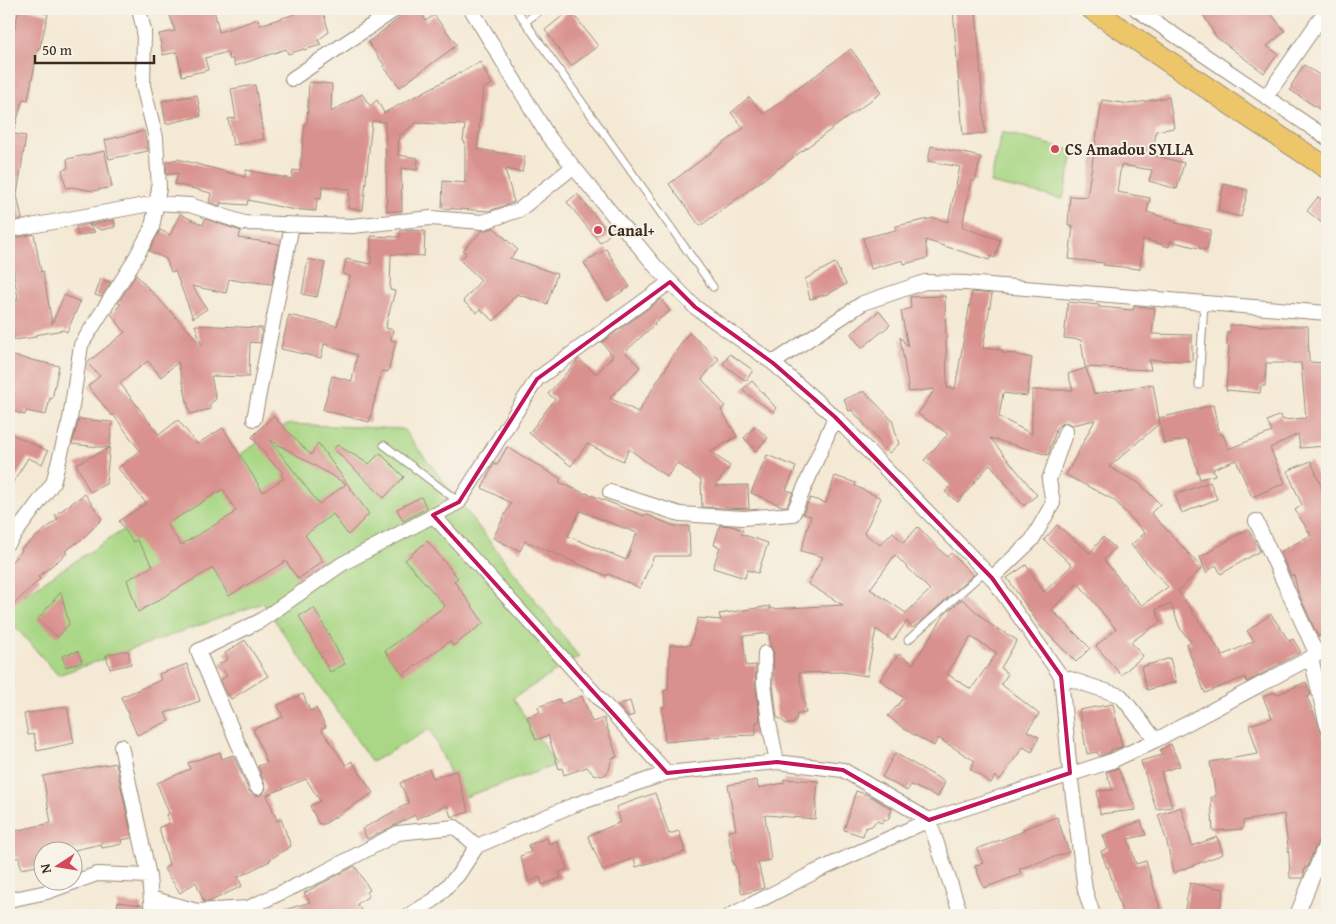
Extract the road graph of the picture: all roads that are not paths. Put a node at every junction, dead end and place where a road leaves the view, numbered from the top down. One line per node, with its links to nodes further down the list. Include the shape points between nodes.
1 (138, 9): 15 (street, via 144,31 143,86 156,138 159,188)
2 (396, 9): 10 (street)
3 (471, 9): 13 (street, via 548,136)
4 (516, 9): 9 (lane)
5 (542, 9): 9 (lane)
6 (1136, 9): 11 (street)
7 (1327, 9): 11 (street)
8 (1097, 10): 14 (main road)
9 (525, 22): 19 (lane)
10 (292, 79)
11 (1266, 96): 12 (street)
12 (1327, 138)
13 (573, 167): 16 (street, via 519,210 483,222 431,218 352,226); 18 (street)
14 (1327, 168)
15 (156, 203): 16 (street, via 190,205 244,223); 17 (street); 32 (street, via 152,228 132,266 81,345 70,419 53,483)
16 (292, 225): 25 (street)
17 (9, 230)
18 (670, 282): 22 (street, via 695,306); 29 (street, via 537,379)
19 (713, 287)
20 (1204, 303): 21 (street); 22 (street, via 925,282 863,303); 23 (lane)
21 (1327, 313)
22 (773, 363): 24 (street)
23 (1198, 385)
24 (835, 416): 28 (street, via 793,514 743,518 680,514); 33 (street)
25 (254, 419)
26 (1066, 431): 33 (street, via 1049,480 1053,503 1032,540)
27 (384, 445): 29 (lane)
28 (610, 492)
29 (459, 502): 30 (street)
30 (433, 515): 42 (street); 44 (street, via 342,564 260,621 198,651)
31 (1256, 521): 36 (street)
32 (9, 542)
33 (989, 574): 34 (lane); 37 (street)
34 (908, 640)
35 (765, 653): 41 (street, via 764,683)
36 (1318, 654): 38 (street); 39 (street)
37 (1061, 676): 39 (street, via 1121,696); 43 (street)
38 (1327, 725)
39 (1156, 740): 43 (street, via 1112,761)
40 (121, 746): 48 (street)
41 (777, 762): 42 (street); 45 (street, via 843,770)
42 (667, 773): 47 (street, via 570,806)
43 (1070, 773): 45 (street); 55 (street, via 1085,890)
44 (257, 787)
45 (929, 820): 53 (street); 54 (street)
46 (1327, 841): 56 (street)
47 (476, 846): 49 (street, via 455,827 398,833 248,908 197,911); 52 (street, via 458,875 434,900)
48 (149, 876): 49 (street); 50 (street, via 97,874 47,892)
49 (151, 898): 51 (street)
50 (9, 900)
51 (152, 915)
52 (409, 915)
53 (731, 915)
54 (960, 915)
55 (1093, 915)
56 (1297, 915)

